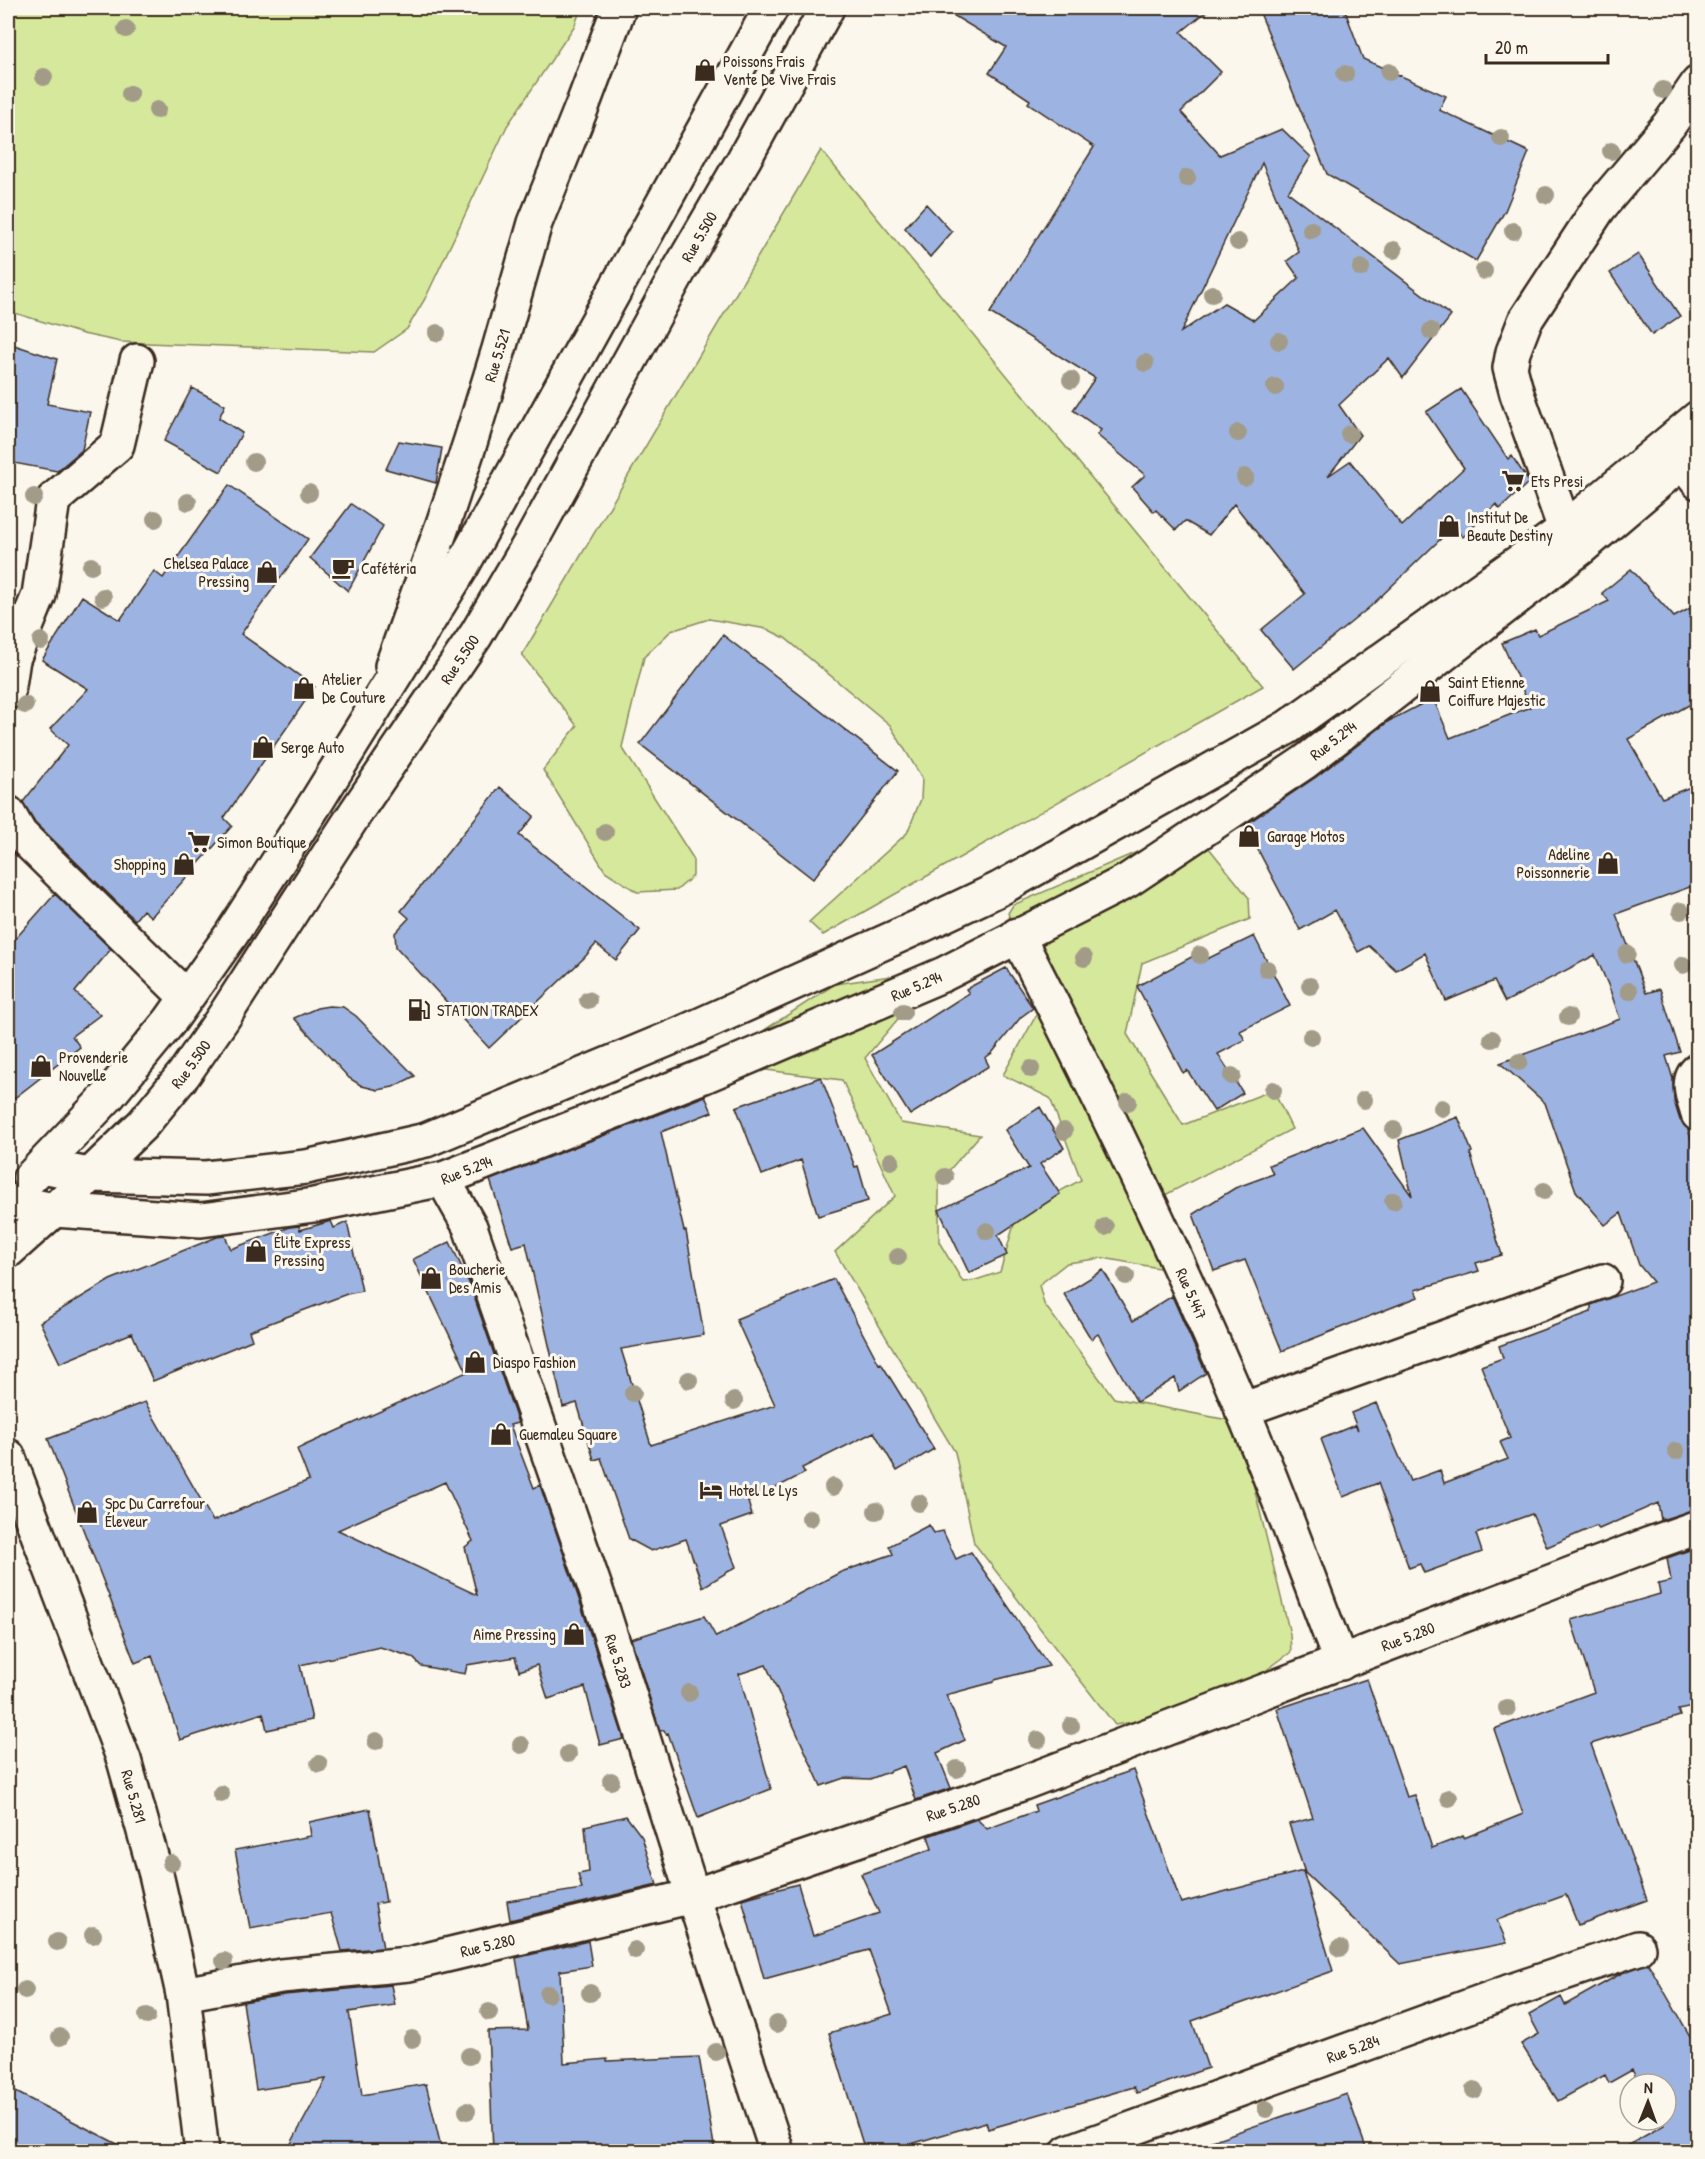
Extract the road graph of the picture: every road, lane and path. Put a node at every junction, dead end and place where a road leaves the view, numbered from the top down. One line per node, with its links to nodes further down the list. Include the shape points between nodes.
1 (619, 8): 10 (street, Rue 5.521, via 535,223 460,473)
2 (771, 8): 10 (street, via 461,568)
3 (826, 8): 17 (street, Rue 5.500, via 476,635 184,1074 143,1124)
4 (1698, 83): 8 (street, via 1669,125 1599,208 1526,321 1513,352 1510,368 1517,394)
5 (136, 361): 9 (street, via 117,445 53,500 39,595 13,659)
6 (1698, 418): 8 (street)
7 (1692, 465): 12 (street, Rue 5.294, via 1305,762 1127,881)
8 (1565, 529): 17 (street, via 1288,727 999,888 678,1035 426,1140 306,1167 206,1178)
9 (8, 692)
10 (378, 704): 13 (street, via 231,934)
11 (8, 813): 13 (street, via 20,834)
12 (1017, 935): 18 (street, Rue 5.294, via 944,974 890,997 704,1076); 23 (street, Rue 5.447, via 1128,1157)
13 (186, 997): 16 (street, via 109,1095)
14 (1698, 1070): 15 (street, via 1690,1090)
15 (1698, 1114)
16 (42, 1166): 17 (street); 19 (street)
17 (89, 1175): 20 (street, Rue 5.500)
18 (443, 1179): 20 (street, Rue 5.294, via 314,1205 201,1220); 27 (street, Rue 5.283, via 470,1227 600,1602)
19 (8, 1201): 20 (street, Rue 5.294)
20 (54, 1210): 21 (street, Rue 5.500)
21 (8, 1251)
22 (1603, 1281): 23 (street)
23 (1242, 1410): 26 (street, Rue 5.447)
24 (8, 1456): 29 (street, Rue 5.281, via 124,1760 156,1874)
25 (1698, 1527): 26 (street, Rue 5.280)
26 (1341, 1663): 27 (street, Rue 5.280, via 1017,1785)
27 (693, 1896): 29 (street, Rue 5.280, via 409,1965 281,1976); 31 (street, Rue 5.283)
28 (1638, 1948): 32 (street, Rue 5.284)
29 (183, 1994): 30 (street, Rue 5.281)
30 (202, 2151)
31 (777, 2151)
32 (1068, 2151)

